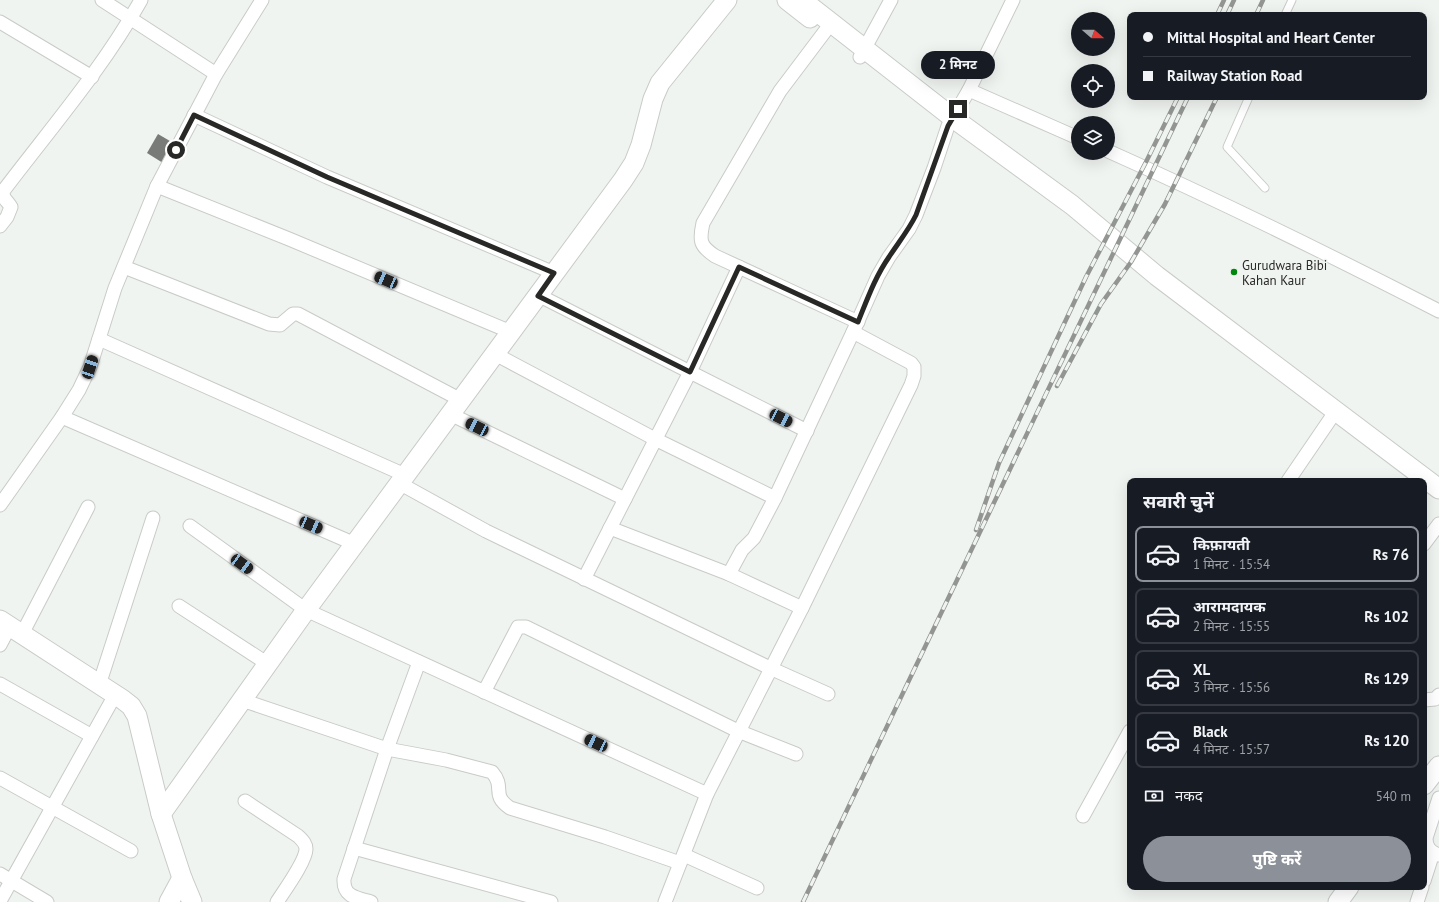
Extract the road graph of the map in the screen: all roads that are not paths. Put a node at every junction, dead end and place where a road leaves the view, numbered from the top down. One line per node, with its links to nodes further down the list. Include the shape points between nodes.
1 (102, 0): 11 (street)
2 (141, 0): 11 (street)
3 (262, 0): 15 (street)
4 (727, 0): 28 (street, via 660,83 634,163)
5 (787, 0): 13 (street)
6 (802, 0): 14 (street)
7 (891, 0): 14 (street)
8 (1012, 0): 17 (street)
9 (1292, 0): 10 (lane)
10 (1286, 12)
11 (131, 19): 15 (street); 16 (street)
12 (1, 24): 16 (street)
13 (826, 30): 14 (street); 27 (street, via 780,91 703,223 700,235 705,249)
14 (862, 53): 20 (street)
15 (216, 74): 19 (street)
16 (92, 76): 25 (street, via 4,190 3,198 11,207 10,213)
17 (969, 90): 20 (street); 21 (street)
18 (1248, 100): 24 (lane, via 1227,147)
19 (194, 115): 23 (street); 28 (street, via 327,177)
20 (950, 122): 31 (street, via 916,215 878,276); 38 (street, via 1116,249 1156,286); 43 (street, via 1072,205 1157,276)
21 (1071, 135)
22 (1115, 154): 30 (street, via 1195,190)
23 (157, 186): 26 (street); 32 (street)
24 (1265, 188)
25 (0, 226)
26 (124, 267): 33 (street); 36 (street, via 269,324 280,325 293,314 298,314)
27 (739, 267): 31 (street); 35 (street)
28 (554, 273): 29 (street)
29 (538, 296): 32 (street); 35 (street)
30 (1439, 311)
31 (855, 327): 39 (street); 62 (street, via 910,363 914,367 914,376)
32 (511, 332): 34 (street)
33 (99, 339): 37 (street, via 90,367); 44 (street)
34 (495, 354): 36 (street); 40 (street)
35 (690, 372): 39 (street); 40 (street)
36 (456, 407): 44 (street); 49 (street)
37 (62, 417): 51 (street); 58 (street)
38 (1331, 418): 41 (street); 42 (street)
39 (807, 431): 48 (street)
40 (655, 439): 48 (street); 49 (street)
41 (1290, 478)
42 (1414, 478)
43 (1424, 478)
44 (402, 479): 58 (street); 60 (street, via 486,531)
45 (1427, 480): 47 (street)
46 (1427, 489): 50 (street)
47 (1439, 489)
48 (775, 498): 59 (street, via 754,538 742,550)
49 (625, 499): 56 (street)
50 (1439, 499)
51 (0, 504)
52 (88, 507): 64 (street)
53 (153, 518): 70 (street)
54 (1439, 524): 57 (street)
55 (190, 526): 63 (street)
56 (610, 528): 59 (street); 60 (street)
57 (1427, 540)
58 (355, 544): 63 (street)
59 (729, 574): 62 (street)
60 (584, 579): 68 (street)
61 (179, 606): 67 (street)
62 (802, 608): 68 (street)
63 (306, 610): 66 (street); 67 (street)
64 (11, 627): 65 (street); 70 (street)
65 (0, 645)
66 (419, 662): 71 (street); 79 (street)
67 (268, 664): 74 (street)
68 (770, 668): 72 (street); 76 (street)
69 (0, 684): 77 (street)
70 (107, 690): 77 (street); 88 (street, via 131,706 137,716)
71 (484, 692): 76 (street, via 515,630 521,626); 84 (street)
72 (828, 694)
73 (1439, 695): 75 (street, via 1435,699)
74 (242, 700): 79 (street); 88 (street)
75 (1427, 700)
76 (738, 731): 80 (street); 84 (street)
77 (92, 736): 87 (street)
78 (1127, 736): 89 (street)
79 (387, 749): 92 (street); 95 (street, via 492,772 499,784 498,796 510,808)
80 (796, 754)
81 (1439, 766): 83 (street)
82 (0, 778): 87 (street)
83 (1427, 781)
84 (707, 794): 95 (street)
85 (1439, 798): 90 (street)
86 (245, 801): 107 (street, via 304,842 304,858)
87 (52, 807): 93 (street); 99 (street)
88 (161, 814): 98 (street)
89 (1083, 816)
90 (1427, 835)
91 (1427, 846): 94 (street)
92 (354, 848): 108 (street, via 344,887 354,898); 109 (street)
93 (131, 851)
94 (1436, 854): 97 (street)
95 (682, 859): 100 (street); 110 (street)
96 (0, 874): 99 (street)
97 (1427, 874)
98 (182, 878): 105 (street); 106 (street)
99 (12, 880): 103 (street); 104 (street)
100 (757, 888)
101 (1347, 890): 111 (street)
102 (1421, 890): 112 (street)
103 (0, 901)
104 (48, 902)
105 (169, 902)
106 (192, 902)
107 (277, 902)
108 (371, 902)
109 (551, 902)
110 (665, 902)
111 (1338, 902)
112 (1417, 902)

